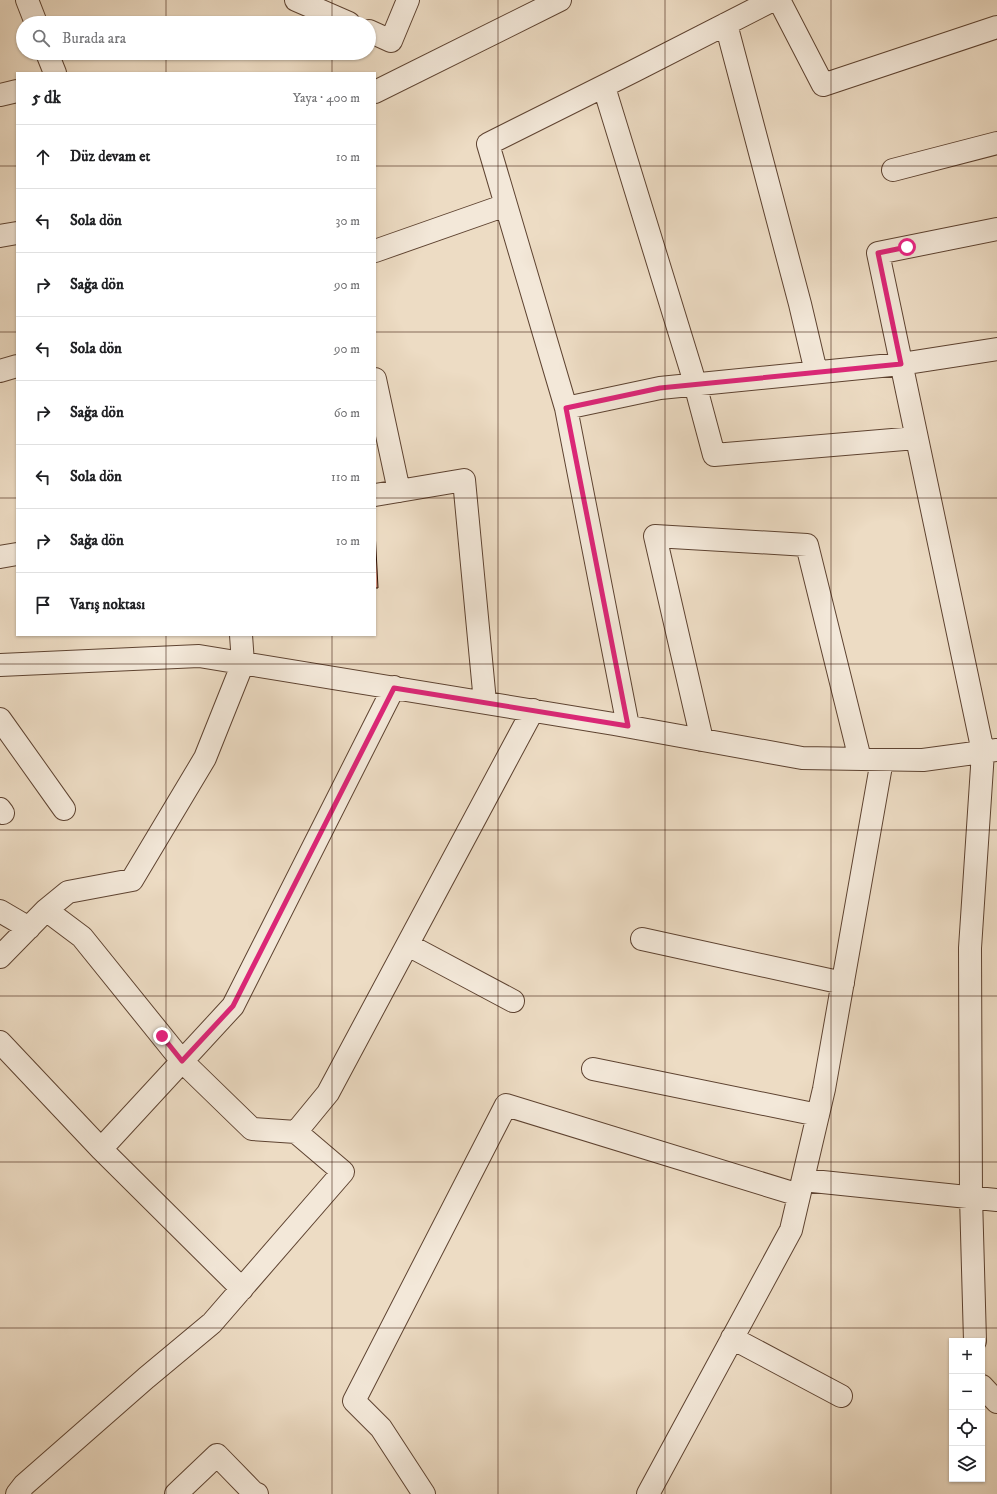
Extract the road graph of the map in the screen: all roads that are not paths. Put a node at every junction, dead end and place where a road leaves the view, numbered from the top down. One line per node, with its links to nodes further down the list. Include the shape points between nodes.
1 (27, 0): 7 (street)
2 (296, 0): 8 (street)
3 (408, 0): 11 (street, via 391,41)
4 (560, 0): 16 (street)
5 (773, 0): 9 (street)
6 (779, 0): 10 (street, via 823,85)
7 (33, 16)
8 (333, 16)
9 (726, 24): 14 (street); 29 (street)
10 (997, 27)
11 (376, 35)
12 (50, 60): 13 (street)
13 (55, 72)
14 (604, 87): 20 (street, via 488,144); 31 (street)
15 (16, 92): 17 (street)
16 (376, 92)
17 (0, 96)
18 (997, 143): 19 (street)
19 (893, 170)
20 (506, 205): 24 (street); 32 (street)
21 (997, 229): 26 (street, via 878,253)
22 (16, 233): 23 (street)
23 (0, 236)
24 (376, 251)
25 (997, 350): 26 (street)
26 (901, 364): 29 (street); 33 (street)
27 (16, 366): 28 (street)
28 (0, 371)
29 (816, 372): 31 (street)
30 (376, 384): 34 (street)
31 (695, 384): 32 (street, via 660,388); 33 (street, via 714,455)
32 (566, 408): 45 (street)
33 (916, 438): 47 (street)
34 (399, 490): 35 (street); 42 (street, via 464,480)
35 (376, 495)
36 (16, 554): 37 (street)
37 (0, 557)
38 (241, 636): 39 (street)
39 (243, 663): 40 (street, via 199,656); 41 (street); 51 (street, via 205,758 132,880 68,892)
40 (0, 665)
41 (394, 688): 42 (street); 60 (street, via 233,1006)
42 (485, 702): 43 (street)
43 (533, 710): 45 (street); 55 (street)
44 (0, 719): 50 (street)
45 (628, 726): 46 (street)
46 (702, 740): 48 (street, via 802,758); 48 (street, via 655,536 807,545)
47 (990, 751): 49 (street, via 923,760); 66 (street, via 970,948)
48 (860, 759): 49 (street)
49 (882, 760): 57 (street)
50 (64, 809)
51 (46, 910): 53 (street); 60 (street, via 82,937)
52 (0, 911): 53 (street)
53 (29, 928): 56 (street)
54 (642, 939): 57 (street)
55 (408, 945): 58 (street); 63 (street, via 328,1092)
56 (0, 957)
57 (843, 982): 62 (street)
58 (513, 1001)
59 (0, 1042): 64 (street)
60 (182, 1061): 63 (street, via 252,1129); 64 (street)
61 (593, 1069): 62 (street)
62 (818, 1115): 65 (street)
63 (296, 1132): 68 (street, via 343,1172)
64 (101, 1149): 68 (street)
65 (801, 1187): 66 (street); 69 (street, via 791,1230); 77 (street, via 506,1105 354,1401 381,1428)
66 (971, 1197): 67 (street); 70 (street)
67 (997, 1200)
68 (242, 1289): 74 (street, via 212,1323)
69 (732, 1338): 72 (street); 78 (street)
70 (975, 1338)
71 (985, 1389): 73 (street)
72 (841, 1396)
73 (997, 1402)
74 (16, 1494)
75 (176, 1494): 76 (street, via 218,1454)
76 (257, 1494)
77 (424, 1494)
78 (648, 1494)

